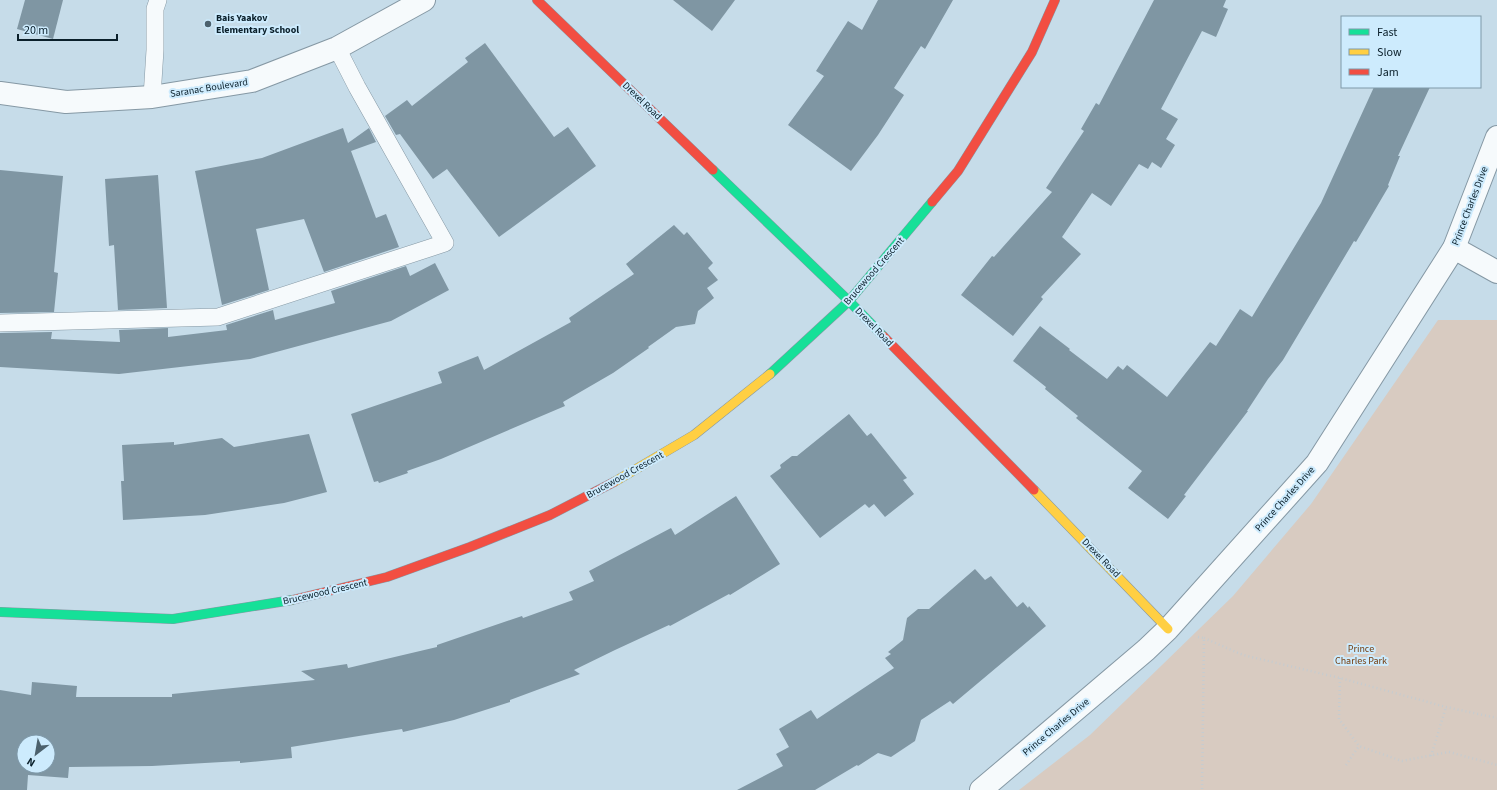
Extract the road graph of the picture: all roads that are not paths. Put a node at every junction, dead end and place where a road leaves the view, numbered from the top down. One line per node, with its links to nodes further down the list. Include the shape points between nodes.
1 (158, 0): 7 (lane, via 155,9)
2 (424, 0): 5 (street, Saranac Boulevard)
3 (537, 0): 11 (street, Drexel Road)
4 (1055, 0): 11 (street, Brucewood Crescent, via 1032,52 958,171)
5 (337, 48): 7 (street, Saranac Boulevard, via 252,81); 12 (lane, via 445,243 218,318)
6 (0, 93): 7 (street, Saranac Boulevard, via 66,102)
7 (152, 97)
8 (1497, 137): 9 (street, Prince Charles Drive)
9 (1454, 248): 10 (street); 14 (street, Prince Charles Drive, via 1317,463)
10 (1497, 272)
11 (849, 301): 13 (street, Brucewood Crescent, via 779,368 694,435 624,477 550,515 395,574 284,602 173,619); 14 (street, Drexel Road)
12 (0, 323)
13 (0, 612)
14 (1168, 630): 15 (street, Prince Charles Drive)
15 (981, 790)

